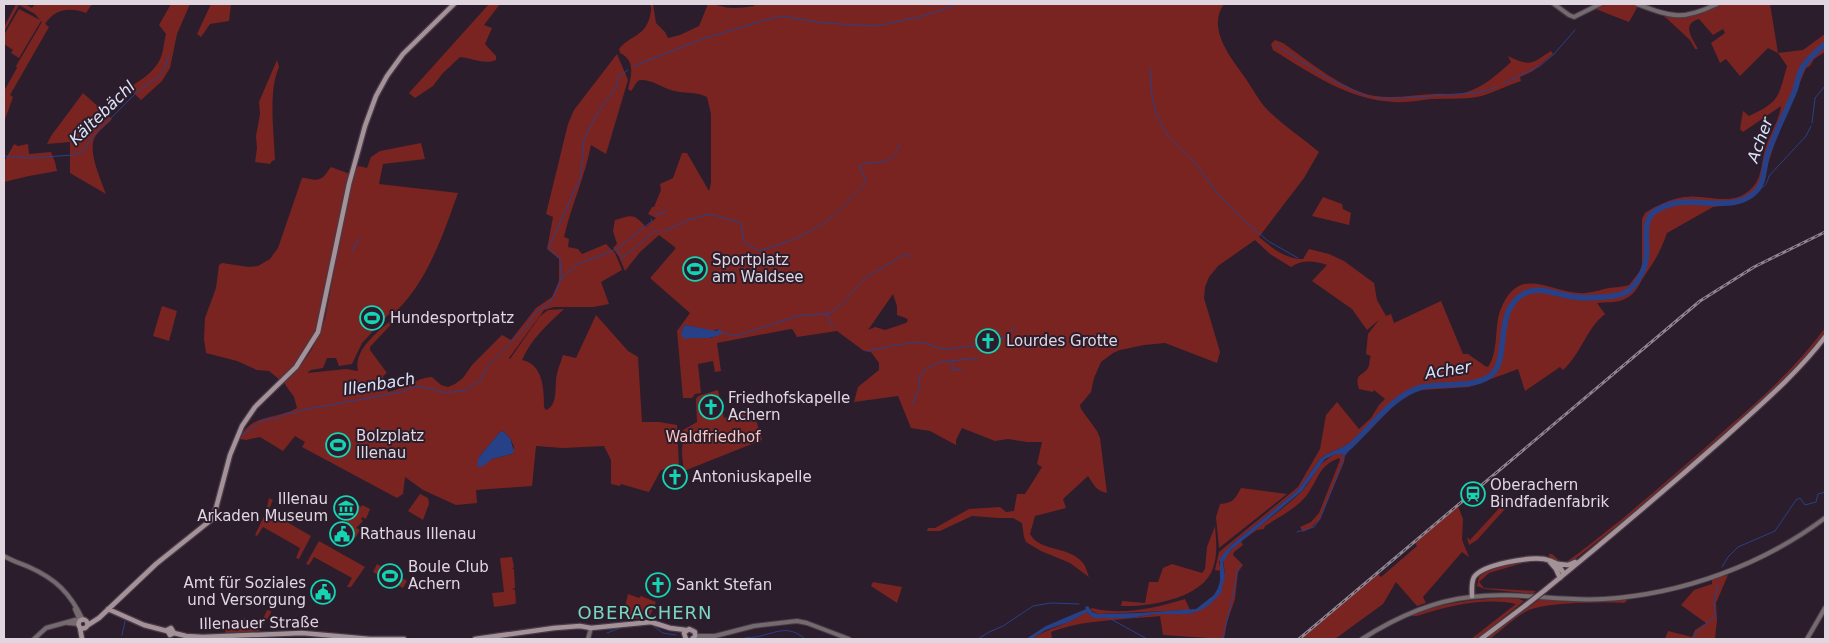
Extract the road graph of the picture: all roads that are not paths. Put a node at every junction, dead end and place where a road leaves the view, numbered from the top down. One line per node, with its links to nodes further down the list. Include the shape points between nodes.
1 (454, 4): 16 (main road, via 403,54 376,96 349,184 321,325 296,367 255,407 242,426 210,522 142,576)
2 (1554, 4): 3 (street, via 1574,17)
3 (1600, 4)
4 (1637, 4): 5 (street, via 1670,16 1696,12)
5 (1717, 4)
6 (1825, 336): 10 (main road, via 1773,394)
7 (1825, 518): 13 (street, via 1773,552 1702,581 1649,594 1582,600)
8 (4, 556): 14 (street, via 53,580)
9 (1549, 561): 11 (main road); 12 (main road); 13 (main road, via 1508,562 1481,571 1472,582)
10 (1579, 561): 11 (main road); 12 (main road)
11 (1558, 564): 12 (main road)
12 (1562, 576): 29 (main road, bridge)
13 (1472, 596): 28 (street, via 1440,602 1403,616)
14 (74, 604): 17 (street); 17 (street)
15 (1825, 608): 30 (street)
16 (108, 609): 17 (main road, via 101,616); 23 (main road, Illenauer Straße, via 144,625 167,632 171,628 174,633 186,636 302,633)
17 (82, 623): 21 (street, via 66,622 46,628); 22 (main road)
18 (591, 628): 19 (main road, via 651,622); 24 (main road, via 554,628); 25 (street)
19 (685, 631): 20 (main road, via 691,629); 26 (main road)
20 (695, 636): 27 (street, via 715,636 754,626 797,621)
21 (34, 639)
22 (83, 639)
23 (404, 639)
24 (475, 639)
25 (588, 639)
26 (686, 639)
27 (849, 639)
28 (1362, 639)
29 (1481, 639)
30 (1807, 639)

